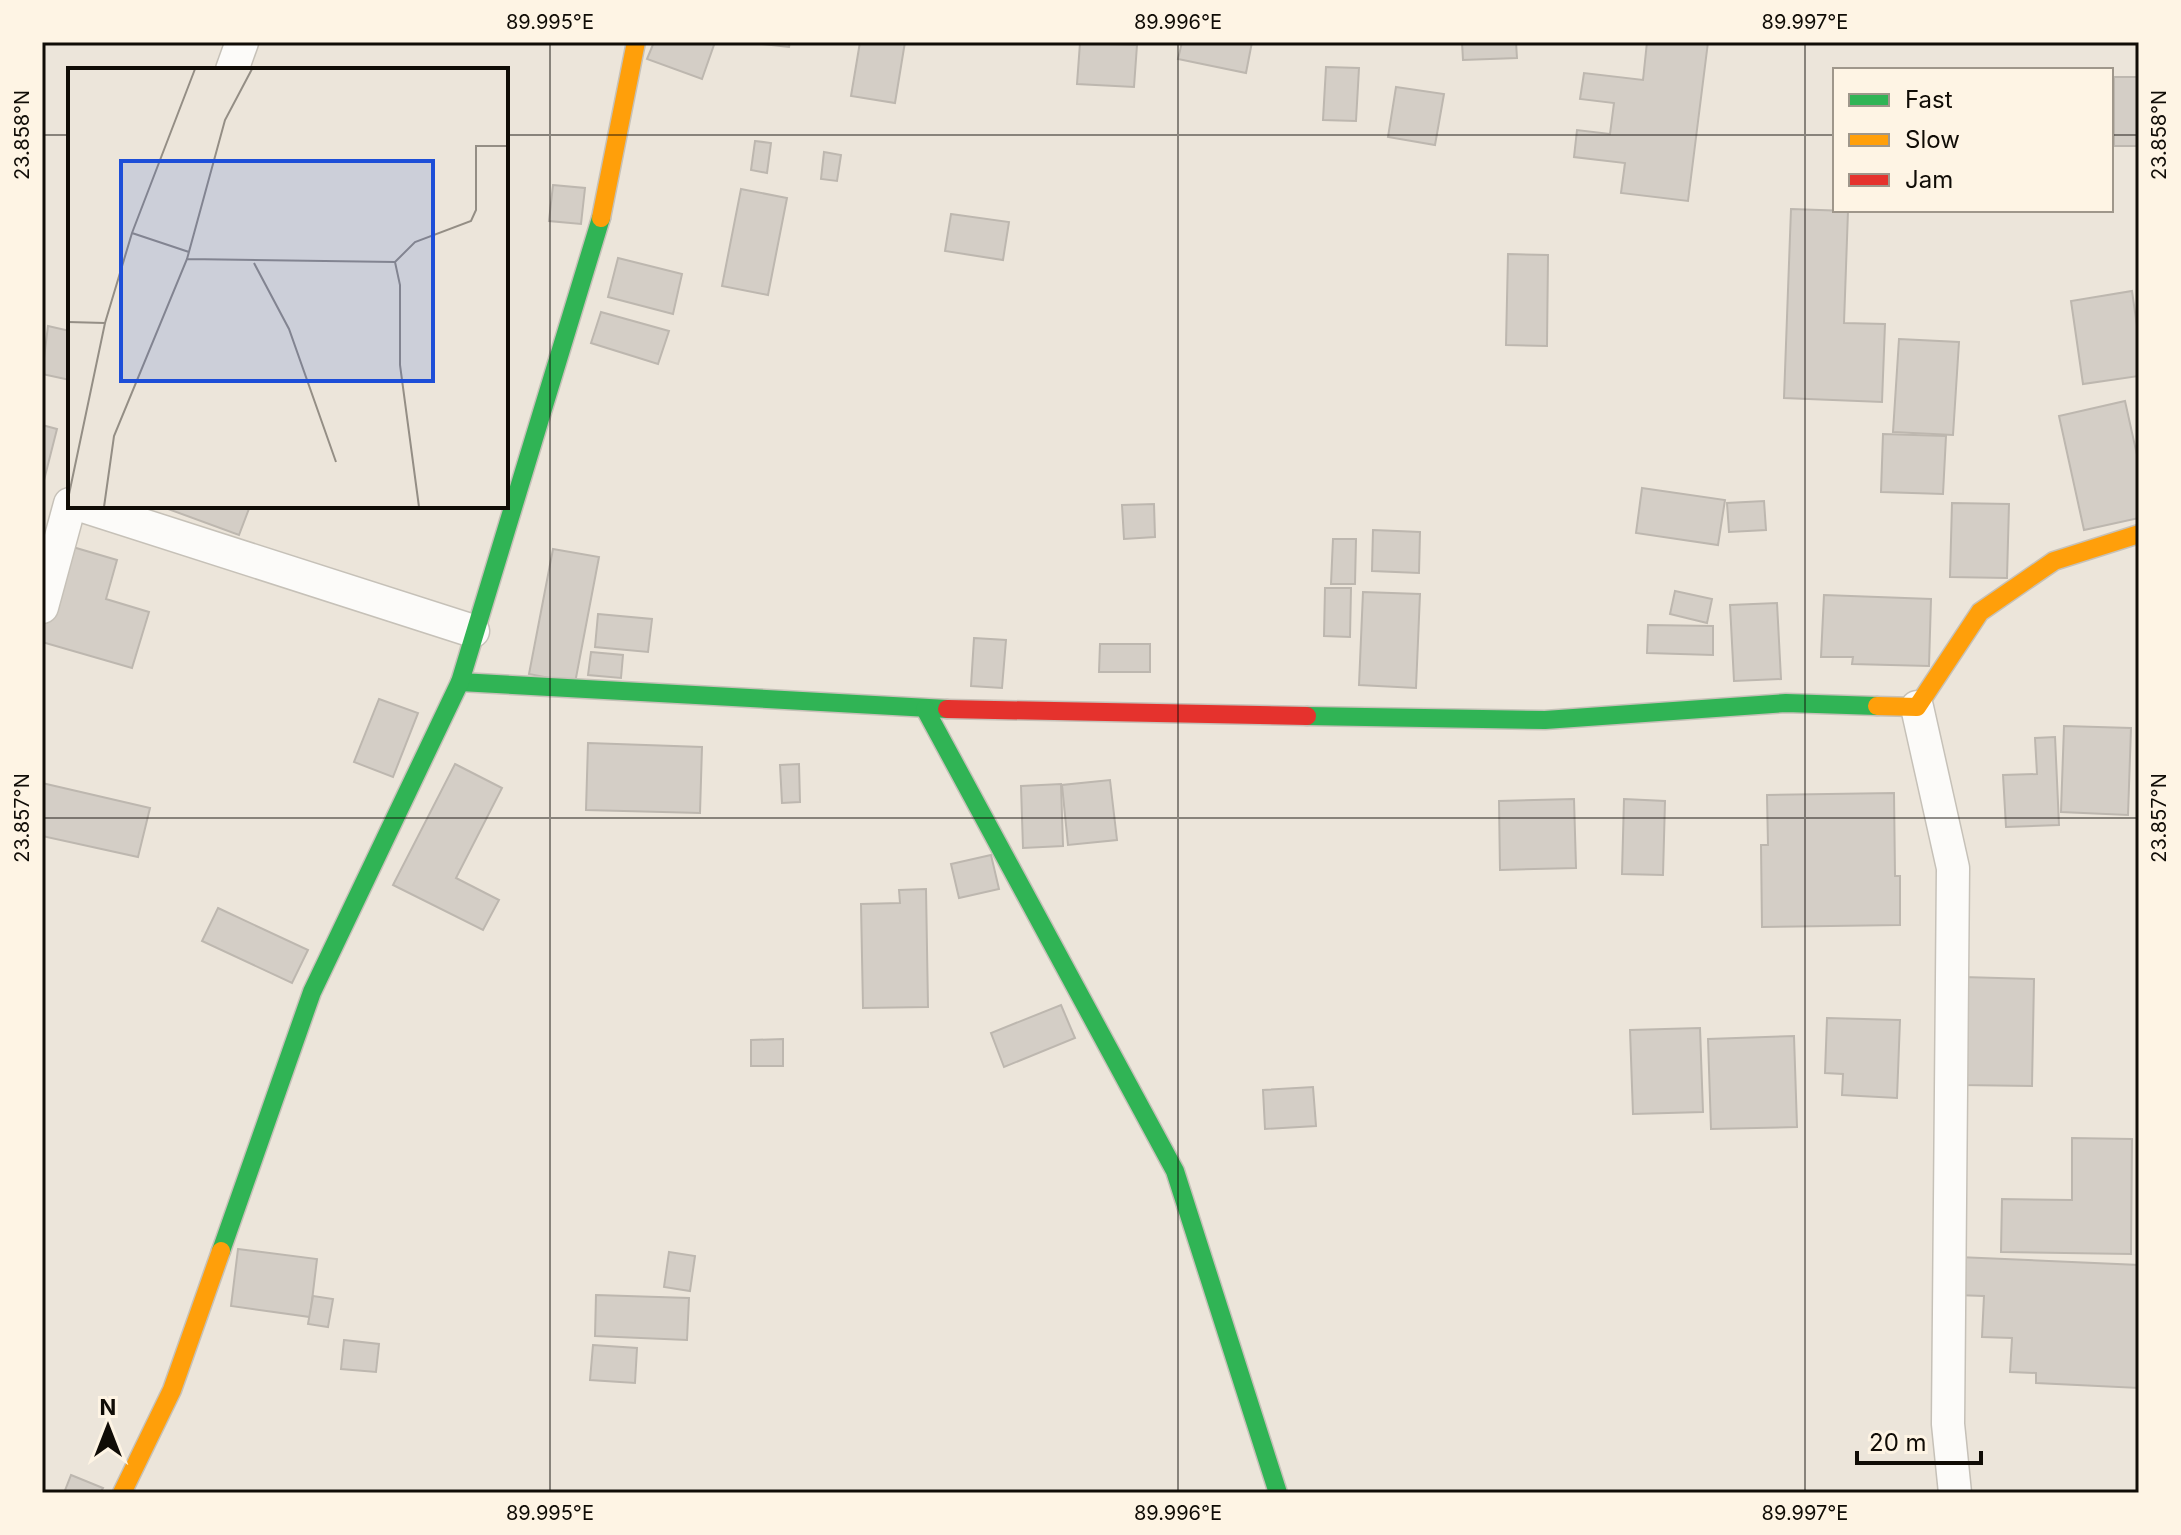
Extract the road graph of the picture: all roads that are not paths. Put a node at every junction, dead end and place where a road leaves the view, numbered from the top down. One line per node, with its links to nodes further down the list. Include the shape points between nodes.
1 (242, 42): 3 (street)
2 (636, 42): 8 (street, via 600,221)
3 (233, 68)
4 (69, 508): 7 (street)
5 (89, 508): 8 (street)
6 (2139, 534): 10 (street, via 2054,561 1980,612)
7 (42, 607)
8 (473, 631): 9 (street)
9 (460, 682): 11 (street); 12 (street, via 312,992 172,1390)
10 (1917, 707): 11 (street, via 1786,703 1545,720); 14 (street, via 1953,868 1948,1424)
11 (925, 709): 13 (street, via 1175,1171)
12 (122, 1493)
13 (1278, 1493)
14 (1955, 1493)

